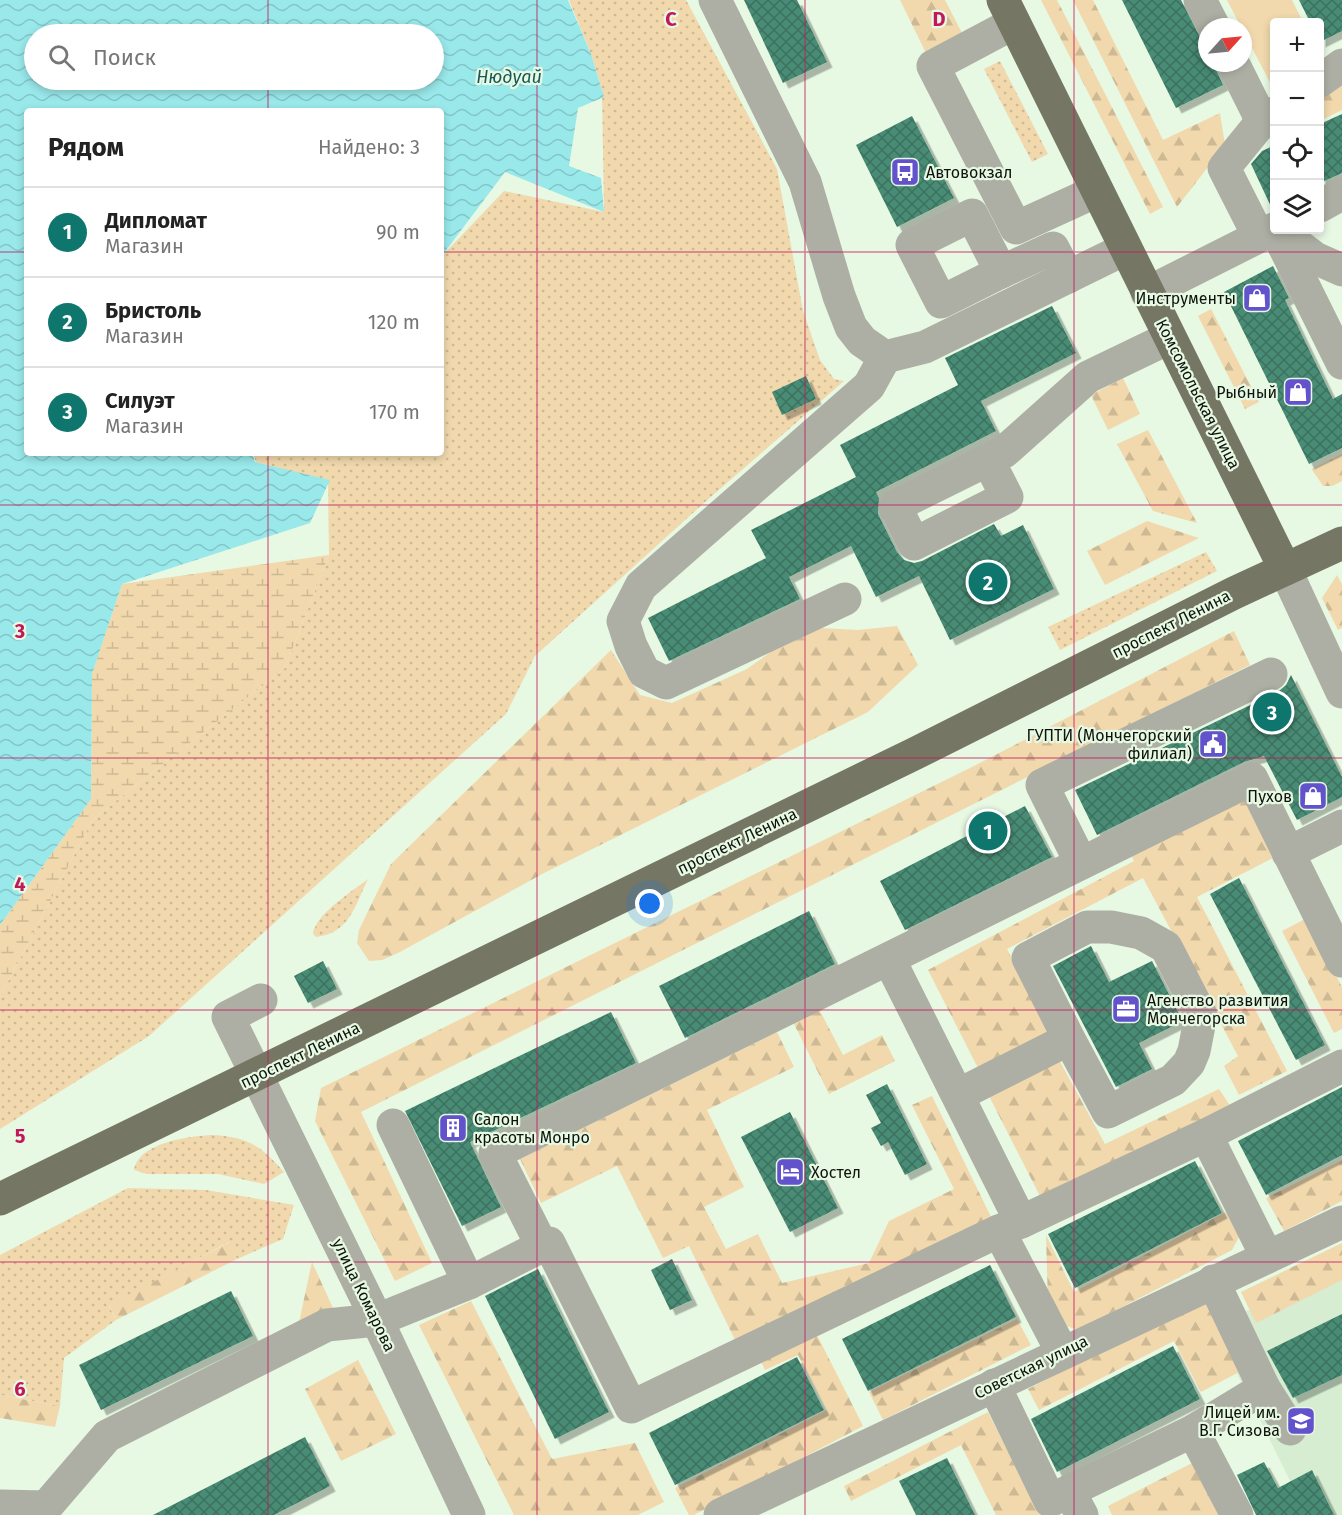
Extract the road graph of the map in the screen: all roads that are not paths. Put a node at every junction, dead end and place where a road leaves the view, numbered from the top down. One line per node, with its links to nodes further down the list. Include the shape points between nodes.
1 (715, 0): 22 (street, via 805,182 851,327 862,341)
2 (1200, 0): 4 (street)
3 (1009, 11): 9 (main road, Комсомольская улица); 9 (street, via 933,66 1016,228)
4 (1209, 18)
5 (1342, 66): 7 (street)
6 (1239, 72): 8 (street)
7 (1324, 78)
8 (1268, 117): 12 (street, via 1224,168)
9 (1096, 191): 16 (main road, Комсомольская улица)
10 (1342, 194): 11 (street)
11 (1324, 204)
12 (1270, 228)
13 (1270, 232): 20 (street)
14 (1274, 234): 23 (street)
15 (1277, 234): 17 (street)
16 (1125, 249): 19 (street); 20 (main road, Комсомольская улица)
17 (1342, 270)
18 (1001, 272): 19 (street, via 1053,248)
19 (1068, 277): 22 (street, via 925,346)
20 (1147, 292): 21 (main road, Комсомольская улица)
21 (1169, 338): 24 (street, via 1088,377 1004,452); 26 (main road, Комсомольская улица)
22 (885, 357): 27 (street, via 869,386 641,586 622,621 644,672 666,683)
23 (1342, 363)
24 (988, 460)
25 (1342, 543): 26 (main road, проспект Ленина)
26 (1285, 569): 29 (street, Комсомольская улица); 38 (main road, проспект Ленина)
27 (845, 599)
28 (1272, 674): 32 (street, via 1042,785)
29 (1342, 692)
30 (1342, 826): 31 (street)
31 (1288, 853): 32 (street, via 1252,779); 34 (street)
32 (1081, 863): 33 (street)
33 (889, 959): 39 (street); 45 (street, via 495,1153)
34 (1342, 961)
35 (261, 1000): 38 (street, улица Комарова, via 228,1017)
36 (1069, 1039): 36 (street, via 1028,958 1087,927 1141,933 1166,947 1201,1015 1189,1063 1173,1080 1108,1112); 39 (street)
37 (1342, 1066): 41 (street)
38 (257, 1076): 42 (main road, проспект Ленина); 49 (street, улица Комарова)
39 (958, 1095): 44 (street)
40 (393, 1125): 48 (street)
41 (1206, 1135): 44 (street); 46 (street)
42 (0, 1199)
43 (1342, 1222): 46 (street, Советская улица)
44 (1010, 1227): 45 (street, via 631,1407); 50 (street)
45 (550, 1242): 48 (street)
46 (1267, 1257): 47 (street, Советская улица)
47 (1213, 1281): 50 (street, Советская улица); 52 (street)
48 (469, 1283): 49 (street)
49 (377, 1320): 57 (street, via 327,1325 107,1436 46,1507); 58 (street, улица Комарова)
50 (1062, 1352): 51 (street, Советская улица)
51 (994, 1385): 55 (street, via 1050,1501); 56 (street, Советская улица)
52 (1264, 1388): 53 (street); 54 (street)
53 (1290, 1429)
54 (1193, 1431): 55 (street); 60 (street)
55 (1076, 1503)
56 (766, 1504): 59 (street, Советская улица)
57 (0, 1506)
58 (469, 1515)
59 (720, 1515)
60 (1237, 1515)

